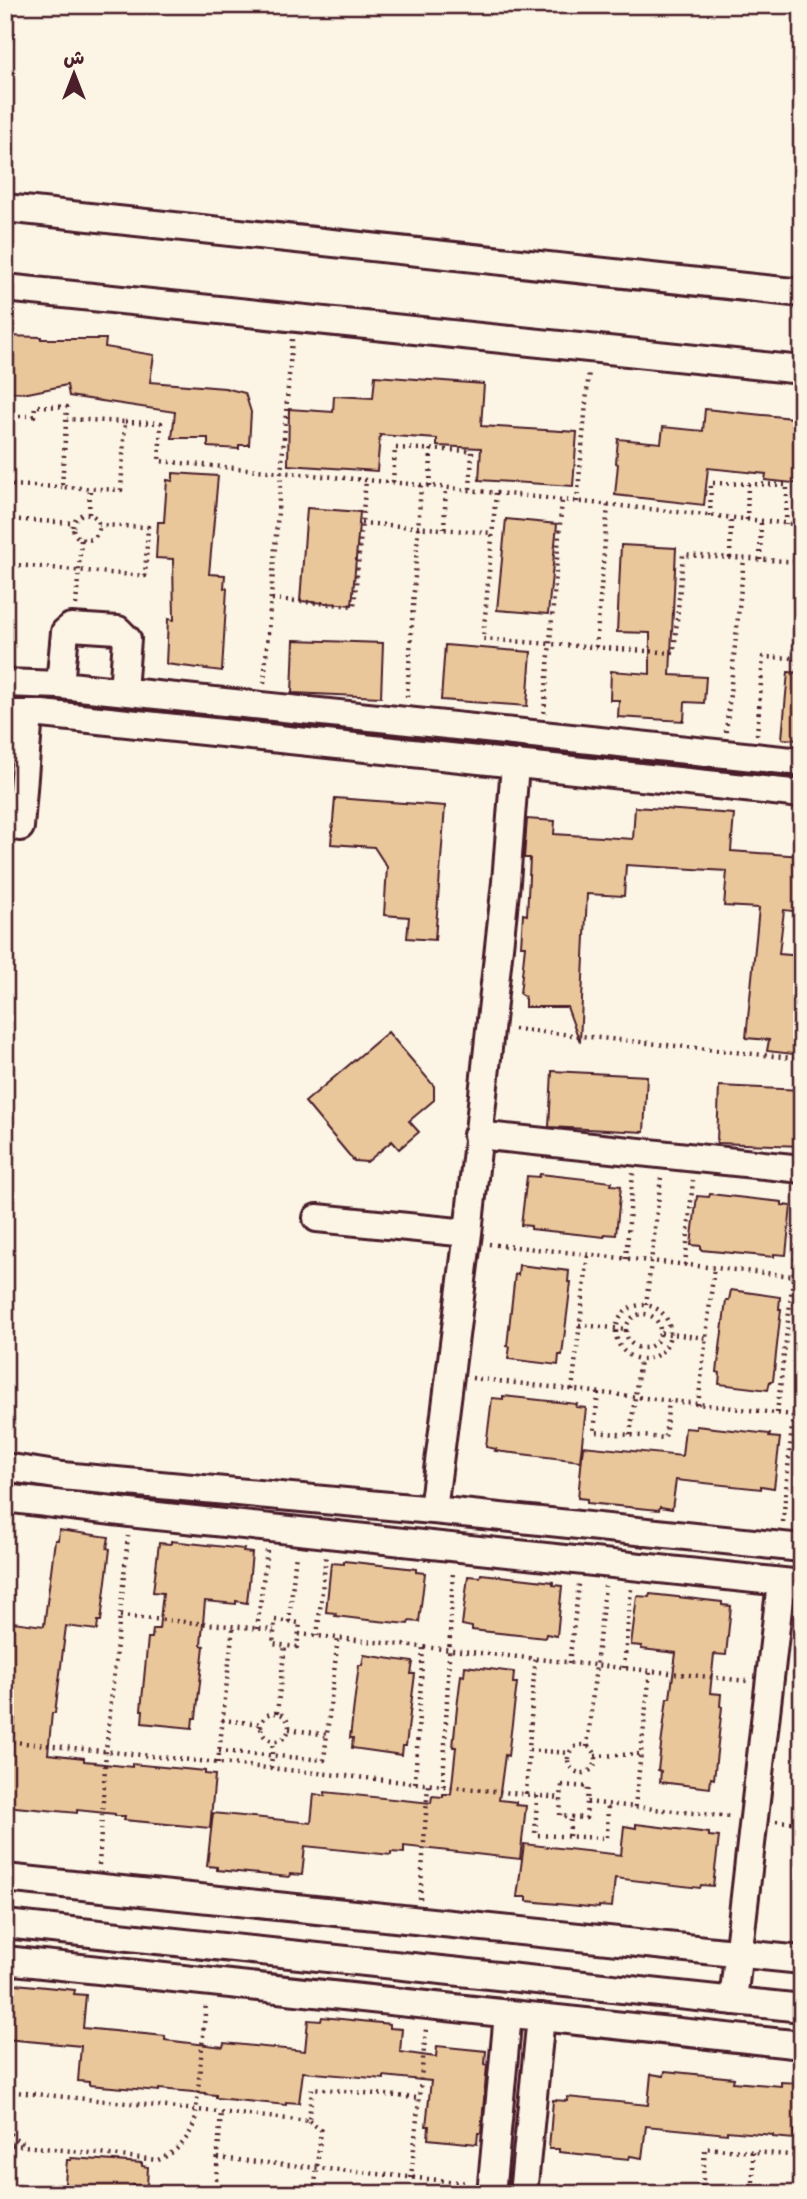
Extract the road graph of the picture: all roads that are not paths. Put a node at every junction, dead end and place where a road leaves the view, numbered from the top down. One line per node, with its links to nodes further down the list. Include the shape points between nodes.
1 (5, 208): 3 (street)
2 (5, 288): 4 (street)
3 (802, 293)
4 (802, 370)
5 (5, 683): 6 (street)
6 (61, 685): 7 (street); 7 (street, via 67,628 118,631 127,644)
7 (123, 691): 9 (street)
8 (17, 714): 10 (street); 12 (street)
9 (802, 762)
10 (514, 765): 11 (street); 13 (street, via 506,882)
11 (802, 794)
12 (20, 827)
13 (477, 1135): 14 (street); 16 (street)
14 (802, 1169)
15 (317, 1218): 16 (street)
16 (467, 1237): 20 (street)
17 (5, 1467): 18 (street)
18 (143, 1482): 20 (street); 21 (street)
19 (5, 1498): 21 (street)
20 (433, 1510): 22 (street)
21 (134, 1514): 23 (street)
22 (780, 1546): 23 (street)
23 (754, 1580): 24 (street)
24 (791, 1583): 27 (street, via 769,1684)
25 (5, 1878): 27 (street)
26 (5, 1924): 30 (street)
27 (738, 1953): 28 (street); 32 (street)
28 (802, 1959)
29 (5, 1960): 31 (street)
30 (374, 1963): 31 (street); 32 (street)
31 (372, 1999): 34 (street)
32 (733, 2001): 33 (street)
33 (802, 2008)
34 (508, 2014): 35 (street); 37 (street)
35 (541, 2017): 36 (street); 38 (street)
36 (802, 2045)
37 (492, 2190)
38 (523, 2194)

